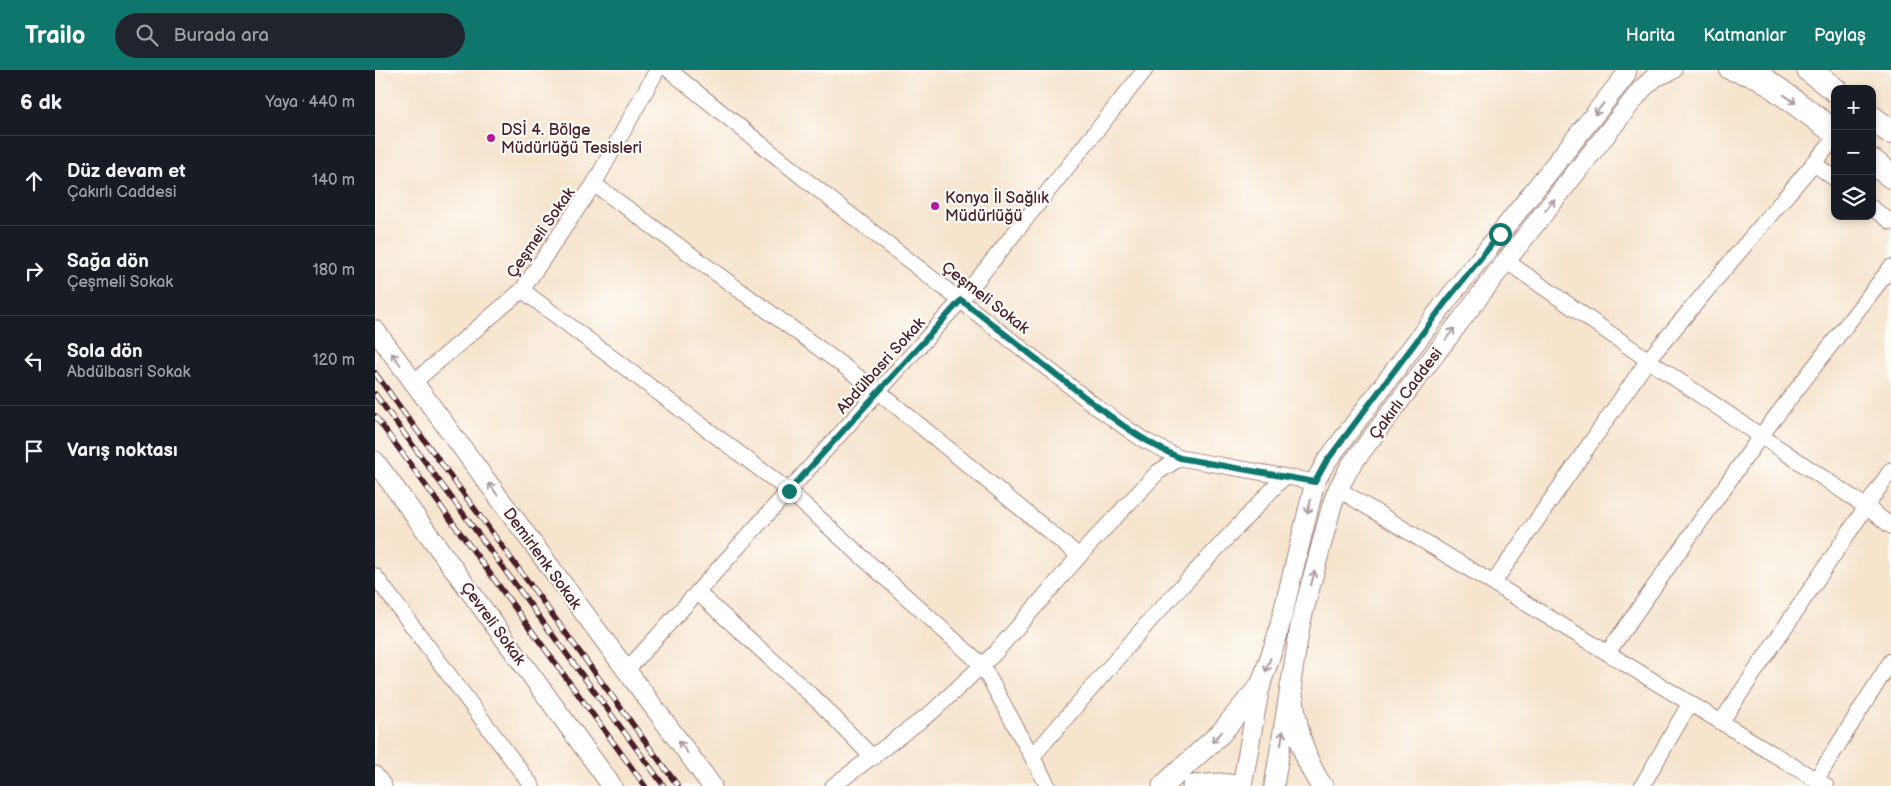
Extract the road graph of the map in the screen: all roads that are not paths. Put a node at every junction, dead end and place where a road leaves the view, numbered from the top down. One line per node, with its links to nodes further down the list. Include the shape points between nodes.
1 (657, 70): 18 (street, Çeşmeli Sokak)
2 (669, 70): 24 (street, Çeşmeli Sokak)
3 (1145, 70): 24 (street, Abdülbasri Sokak)
4 (1627, 70): 34 (street, Çakırlı Caddesi, one-way to 34, via 1448,299 1326,462)
5 (1669, 70): 21 (street, Çakırlı Caddesi, one-way to 5, via 1642,90 1655,77)
6 (1729, 70): 8 (street)
7 (1809, 70): 9 (main road)
8 (1758, 75): 11 (main road, one-way to 11)
9 (1831, 87)
10 (1876, 121): 12 (main road)
11 (1832, 130)
12 (1891, 132)
13 (1831, 143): 14 (street)
14 (1813, 163): 16 (street); 26 (street)
15 (1876, 164): 17 (main road)
16 (1831, 176)
17 (1891, 176)
18 (594, 184): 23 (street, Çeşmeli Sokak); 28 (street)
19 (1876, 211): 20 (street)
20 (1891, 222)
21 (1506, 260): 26 (street); 35 (street, Çakırlı Caddesi, one-way to 21, via 1351,465)
22 (1891, 267): 29 (street)
23 (522, 290): 27 (street, Çeşmeli Sokak); 36 (street)
24 (961, 300): 28 (street, Abdülbasri Sokak); 30 (street, Çeşmeli Sokak, via 1098,408 1142,438)
25 (375, 330): 27 (street, Demirlenk Sokak, one-way to 25)
26 (1648, 360): 29 (street); 41 (street)
27 (414, 382): 46 (street, Demirlenk Sokak, one-way to 27)
28 (879, 392): 36 (street, Abdülbasri Sokak); 39 (street)
29 (1760, 437): 37 (street); 43 (street)
30 (1180, 458): 33 (street, Çeşmeli Sokak); 39 (street, via 1158,472)
31 (375, 461): 57 (street, Çevreli Sokak)
32 (1891, 470): 37 (street)
33 (1284, 476): 34 (street, Çeşmeli Sokak); 51 (street, via 1152,618)
34 (1315, 482): 48 (street, Çakırlı Caddesi, one-way to 48, via 1277,637)
35 (1338, 488): 41 (street); 47 (street, Çakırlı Caddesi, one-way to 35, via 1301,622)
36 (789, 491): 42 (street, Abdülbasri Sokak); 45 (street)
37 (1865, 506): 38 (street); 50 (street)
38 (1891, 526)
39 (1079, 556): 45 (street)
40 (375, 576): 56 (street)
41 (1494, 582): 43 (street)
42 (697, 592): 46 (street, Abdülbasri Sokak); 52 (street, via 822,705)
43 (1608, 652): 49 (street)
44 (1891, 661): 54 (street)
45 (982, 665): 51 (street); 52 (street, via 932,712)
46 (627, 671): 58 (street, Demirlenk Sokak, one-way to 46)
47 (1291, 685): 65 (street, Çakırlı Caddesi, one-way to 47); 66 (main road, via 1307,760)
48 (1260, 686): 61 (main road, one-way to 61, via 1221,733); 64 (street, Çakırlı Caddesi)
49 (1690, 703): 50 (street); 67 (street)
50 (1721, 722): 54 (street)
51 (1032, 757): 60 (street)
52 (873, 758): 59 (street)
53 (375, 774): 55 (street)
54 (1821, 783)
55 (384, 786)
56 (531, 786)
57 (612, 786)
58 (712, 786)
59 (833, 786)
60 (1048, 786)
61 (1163, 786)
62 (1193, 786): 63 (main road)
63 (1237, 786)
64 (1242, 786)
65 (1274, 786)
66 (1322, 786)
67 (1642, 786)

